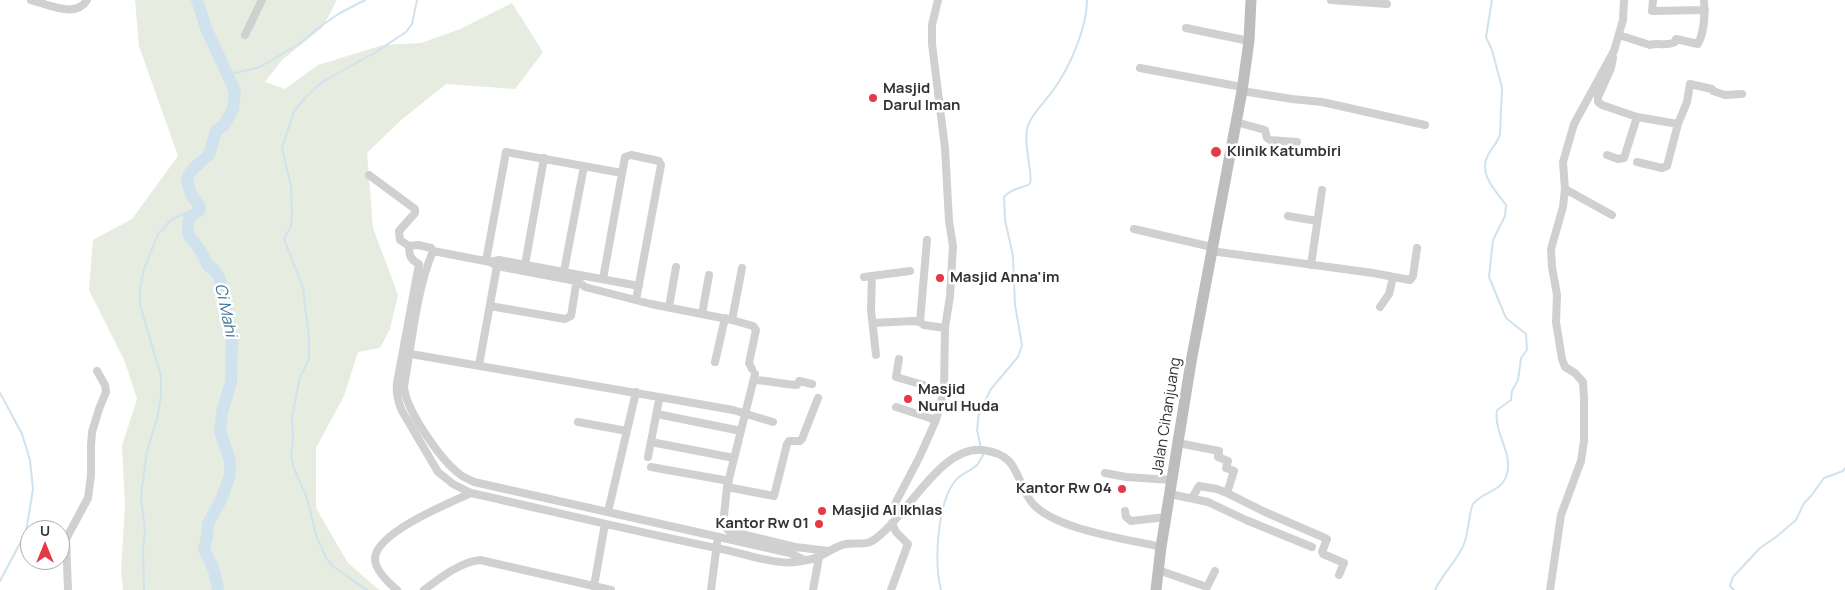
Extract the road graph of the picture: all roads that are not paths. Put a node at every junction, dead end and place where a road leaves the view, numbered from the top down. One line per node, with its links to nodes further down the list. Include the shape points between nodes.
1 (31, 0): 2 (street, via 73,9 83,6)
2 (87, 0)
3 (262, 0): 14 (street)
4 (938, 0): 64 (street, via 932,25 932,44 953,246)
5 (1251, 0): 16 (main road, Jalan Cihanjuang)
6 (1331, 0): 10 (street)
7 (1624, 0): 15 (street)
8 (1653, 0): 12 (street, via 1652,11)
9 (1704, 0): 12 (street)
10 (1359, 1): 11 (street)
11 (1387, 4)
12 (1704, 10): 15 (street, via 1705,22 1698,44 1676,39 1670,45 1650,45)
13 (1186, 28): 16 (street)
14 (246, 36)
15 (1619, 36): 17 (street)
16 (1249, 41): 19 (main road, Jalan Cihanjuang)
17 (1614, 51): 21 (street, via 1598,102); 32 (street, via 1574,124 1563,162)
18 (1140, 68): 19 (street)
19 (1242, 89): 22 (main road, Jalan Cihanjuang); 24 (street, via 1322,102)
20 (1742, 94): 23 (street, via 1725,95 1690,84)
21 (1637, 117): 23 (street); 26 (street, via 1624,158)
22 (1236, 122): 25 (street, via 1265,130 1270,140); 41 (main road, Jalan Cihanjuang)
23 (1678, 124): 28 (street, via 1666,168)
24 (1425, 125)
25 (1297, 142)
26 (1607, 155)
27 (544, 158): 29 (street); 43 (street, via 506,152); 45 (street)
28 (1637, 162)
29 (584, 166): 30 (street); 49 (street)
30 (622, 173): 54 (street); 55 (street, via 628,155 655,159 660,163)
31 (369, 175): 39 (street, via 416,209 399,232 400,240)
32 (1565, 189): 34 (street); 124 (street, via 1551,249 1556,281 1556,322 1566,367 1583,382 1584,441 1579,472 1561,515)
33 (1322, 190): 36 (street)
34 (1612, 215)
35 (1288, 216): 36 (street)
36 (1318, 221): 46 (street)
37 (1134, 229): 41 (street)
38 (927, 240): 62 (street)
39 (409, 246): 42 (street, via 431,248); 44 (street, via 413,261)
40 (1417, 248): 52 (street, via 1412,279)
41 (1212, 249): 46 (street); 87 (main road, Jalan Cihanjuang)
42 (433, 252): 43 (street); 44 (street)
43 (491, 263): 45 (street, via 498,260); 53 (street); 57 (street)
44 (423, 265): 65 (street)
45 (525, 265): 49 (street)
46 (1311, 265): 52 (street)
47 (676, 267): 59 (street)
48 (742, 268): 61 (street)
49 (564, 271): 53 (street)
50 (910, 271): 63 (street, via 868,277)
51 (709, 275): 60 (street)
52 (1393, 277): 58 (street, via 1388,296)
53 (578, 278): 54 (street); 56 (street, via 585,287); 57 (street, via 571,316 565,319)
54 (602, 279): 55 (street)
55 (639, 286): 56 (street)
56 (636, 300): 59 (street)
57 (490, 306): 69 (street)
58 (1380, 307)
59 (669, 308): 60 (street)
60 (702, 314): 61 (street)
61 (729, 319): 68 (street); 71 (street, via 753,326 756,330 749,363)
62 (920, 322): 63 (street); 64 (street)
63 (873, 323): 66 (street)
64 (945, 328): 73 (street)
65 (406, 353): 69 (street); 77 (street)
66 (876, 354)
67 (899, 359): 73 (street, via 896,378)
68 (715, 362)
69 (479, 365): 74 (street)
70 (97, 371): 115 (street, via 106,392 92,432 88,498 66,539)
71 (754, 374): 72 (street, via 791,385 797,385 799,381); 80 (street)
72 (812, 384)
73 (944, 391): 81 (street)
74 (636, 392): 80 (street); 84 (street)
75 (818, 398): 93 (street, via 802,439 787,444 774,496)
76 (660, 400): 79 (street)
77 (402, 401): 94 (street, via 402,411 438,472); 99 (street, via 448,463 463,477)
78 (896, 407): 81 (street)
79 (657, 414): 85 (street); 86 (street)
80 (745, 415): 83 (street); 85 (street)
81 (936, 420): 101 (street, via 894,507)
82 (578, 422): 84 (street)
83 (773, 422)
84 (627, 431): 99 (street)
85 (741, 431): 89 (street)
86 (651, 442): 88 (street); 89 (street)
87 (1178, 443): 92 (main road, Jalan Cihanjuang); 95 (street, via 1219,451 1218,457 1228,461 1226,468 1234,471)
88 (648, 457)
89 (734, 458): 93 (street)
90 (651, 467): 93 (street)
91 (1105, 473): 92 (street)
92 (1172, 480): 96 (main road, Jalan Cihanjuang)
93 (728, 484): 107 (street, via 722,520 729,531 795,547)
94 (471, 493): 102 (street); 116 (street, via 431,511 380,545 375,559 377,567)
95 (1227, 493): 97 (street, via 1199,486); 112 (street, via 1325,538 1323,554 1344,563)
96 (1170, 494): 97 (street); 100 (main road, Jalan Cihanjuang)
97 (1192, 498): 105 (street)
98 (1125, 511): 100 (street, via 1131,520)
99 (608, 512): 102 (street, via 602,516); 103 (street)
100 (1166, 517): 104 (main road, Jalan Cihanjuang)
101 (894, 520): 104 (street, via 940,469 959,454 983,450 1014,464 1033,503 1046,514 1102,534); 107 (street, via 872,542 847,543); 122 (street, via 896,532 908,544)
102 (605, 524): 106 (street); 114 (street)
103 (718, 537): 106 (street); 109 (street, via 790,553)
104 (1161, 547): 110 (main road, Jalan Cihanjuang)
105 (1312, 547)
106 (715, 548): 109 (street, via 786,563); 120 (street)
107 (829, 551): 108 (street)
108 (818, 557): 109 (street); 121 (street)
109 (805, 560)
110 (1158, 570): 111 (street, via 1207,587); 123 (main road, Jalan Cihanjuang)
111 (1215, 572)
112 (1339, 575)
113 (572, 581): 114 (street); 117 (street, via 480,560 464,564); 118 (street)
114 (594, 586): 119 (street)
115 (68, 590)
116 (398, 590)
117 (424, 590)
118 (570, 590)
119 (607, 590)
120 (711, 590)
121 (813, 590)
122 (891, 590)
123 (1156, 590)
124 (1550, 590)

